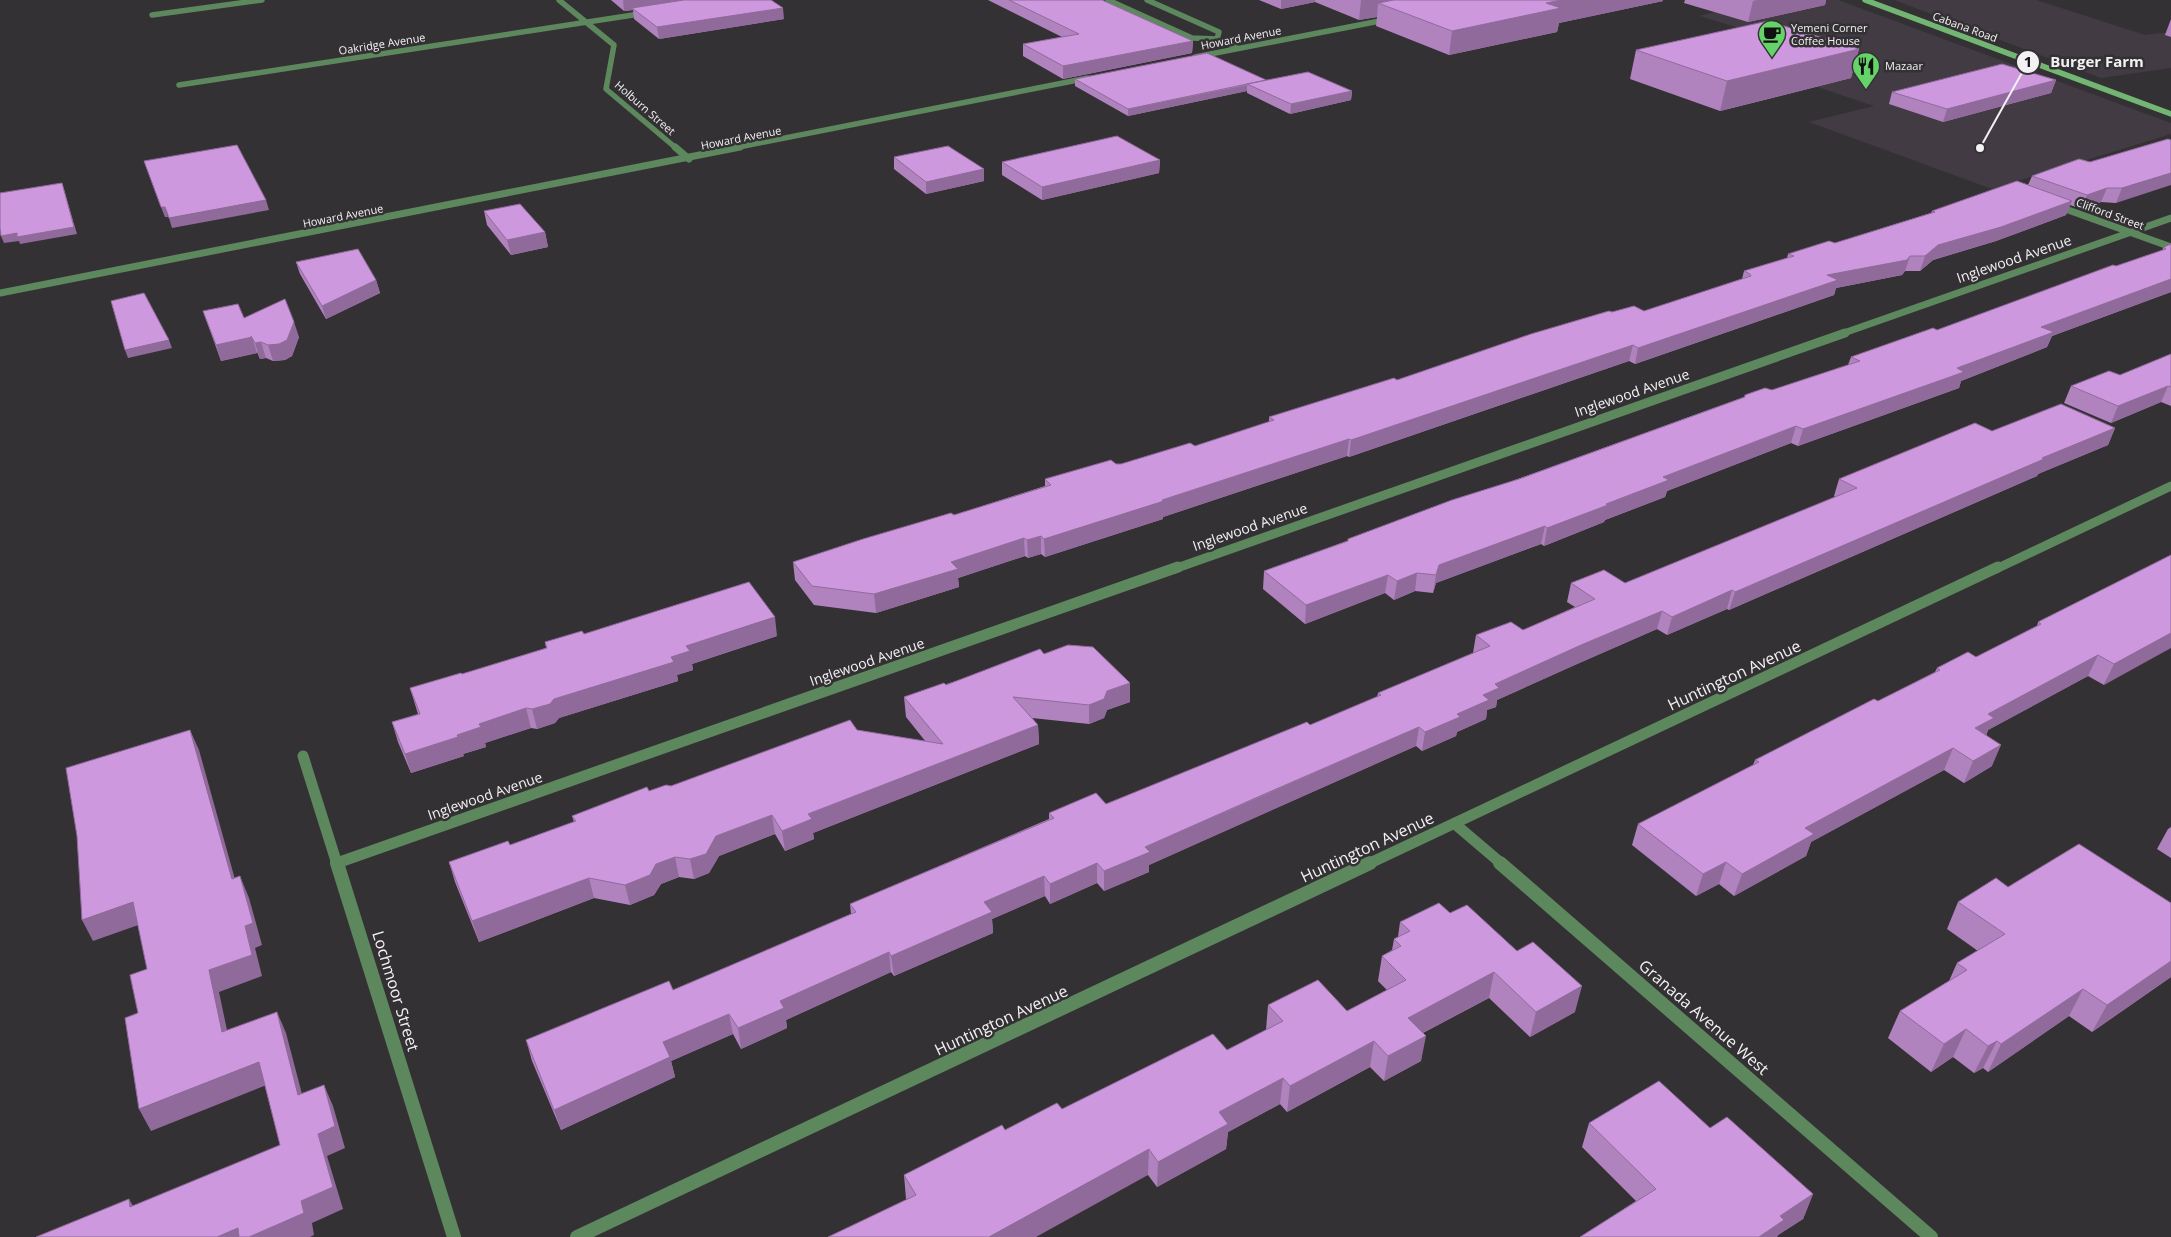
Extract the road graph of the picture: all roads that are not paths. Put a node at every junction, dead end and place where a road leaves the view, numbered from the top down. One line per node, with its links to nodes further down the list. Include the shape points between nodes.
1 (262, 0): 7 (street)
2 (559, 0): 9 (street, Holburn Street)
3 (1108, 0): 10 (street, via 1192,38)
4 (1146, 0): 10 (street, via 1219,32)
5 (1865, 0): 15 (main road, Cabana Road)
6 (654, 11): 9 (street, Oakridge Avenue)
7 (152, 15)
8 (1397, 17): 11 (street, Howard Avenue)
9 (587, 22): 14 (street, Oakridge Avenue); 16 (street, Holburn Street, via 614,45 606,89)
10 (1217, 39): 11 (street)
11 (1237, 48): 12 (street, Howard Avenue)
12 (1188, 58)
13 (1100, 76): 16 (street, Howard Avenue)
14 (179, 85)
15 (2171, 114)
16 (689, 159): 21 (street, Howard Avenue)
17 (2048, 203): 19 (street, Clifford Street)
18 (2171, 218): 19 (street, Inglewood Avenue)
19 (2131, 232): 20 (street, Clifford Street); 25 (street, Inglewood Avenue)
20 (2171, 247)
21 (0, 293)
22 (2171, 486): 24 (street, Huntington Avenue)
23 (303, 756): 25 (street, Lochmoor Street)
24 (1455, 824): 27 (street, Huntington Avenue); 28 (street, Granada Avenue West)
25 (337, 862): 26 (street, Lochmoor Street)
26 (454, 1237)
27 (577, 1237)
28 (1931, 1237)

